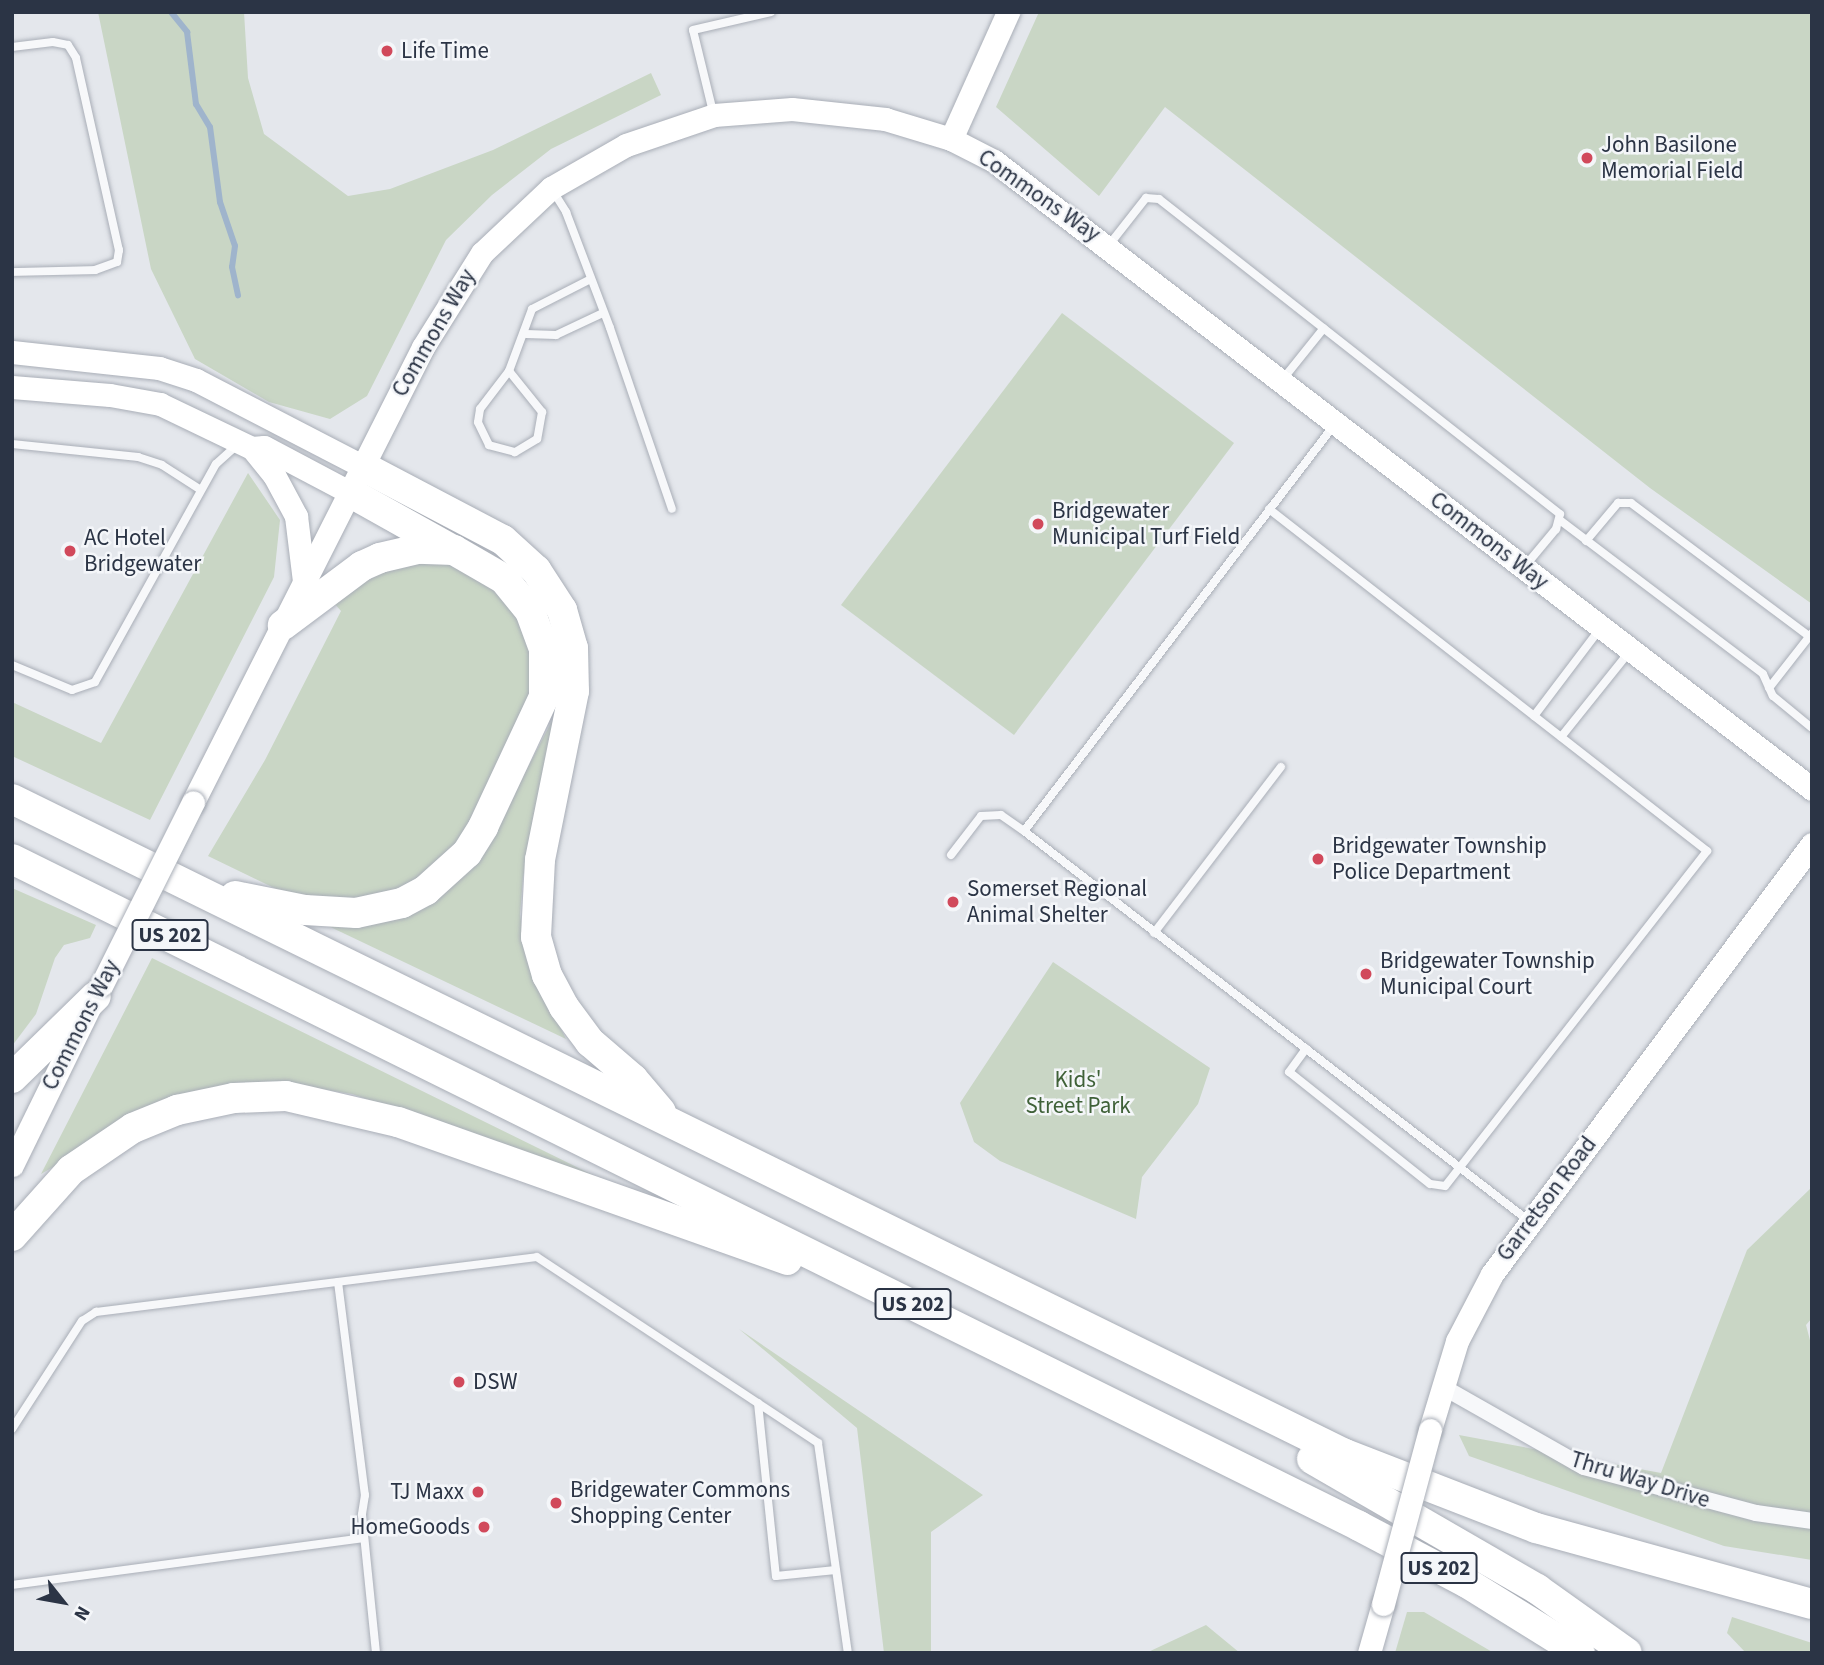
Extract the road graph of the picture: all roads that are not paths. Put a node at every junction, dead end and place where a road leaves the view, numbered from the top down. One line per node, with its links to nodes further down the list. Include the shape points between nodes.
1 (771, 12): 4 (lane, via 693,30)
2 (1008, 12): 5 (street)
3 (12, 47): 8 (lane, via 53,42 68,45 76,58 119,250 117,262 95,270)
4 (714, 115): 5 (street, Commons Way, via 793,109 842,112); 6 (street, Commons Way, via 626,145)
5 (951, 139): 7 (street, Commons Way, via 994,161)
6 (551, 188): 9 (lane, via 566,212); 20 (street, Commons Way, via 499,234 459,284)
7 (1109, 245): 11 (lane, via 1146,198 1153,197); 15 (street, Commons Way)
8 (12, 272)
9 (591, 279): 10 (lane); 12 (lane, via 532,309)
10 (603, 313): 12 (lane, via 556,335); 22 (lane)
11 (1324, 328): 15 (lane); 24 (lane, via 1560,514)
12 (526, 334): 14 (lane)
13 (12, 352): 20 (street, via 159,368 196,380)
14 (509, 372): 14 (lane, via 480,408 478,422 489,445 515,452 537,439 542,412)
15 (1283, 379): 17 (street, Commons Way)
16 (12, 387): 19 (street, via 160,404)
17 (1336, 423): 23 (lane); 27 (street, Commons Way)
18 (12, 444): 21 (lane, via 138,457 162,465)
19 (246, 445): 20 (street); 21 (lane, via 216,464); 28 (street, via 274,475 296,516 302,536)
20 (356, 479): 26 (highway); 28 (street, Commons Way); 51 (highway, via 503,540 536,570 562,610 573,649 574,691 540,860 536,937 547,975 564,1007 590,1042 633,1079)
21 (201, 490): 33 (lane, via 95,682 72,690)
22 (672, 509)
23 (1269, 509): 35 (lane); 41 (lane)
24 (1561, 521): 25 (lane); 27 (lane)
25 (1586, 541): 31 (lane, via 1618,503 1631,503); 34 (lane, via 1763,674)
26 (454, 550): 29 (highway, via 418,549 380,558 362,566); 46 (highway, via 485,565 517,593 538,629 546,673 538,717 467,853 447,875 402,903 356,912 305,910)
27 (1524, 568): 30 (street, Commons Way)
28 (304, 585): 29 (street, Commons Way)
29 (283, 625): 48 (street, Commons Way, bridge)
30 (1601, 628): 32 (street, Commons Way); 35 (lane)
31 (1810, 635): 34 (lane)
32 (1630, 650): 37 (lane); 39 (street, Commons Way)
33 (12, 665)
34 (1769, 688): 36 (lane)
35 (1534, 716): 37 (lane)
36 (1812, 726)
37 (1561, 737): 53 (lane, via 1707,851)
38 (1282, 767): 47 (lane)
39 (1812, 789)
40 (12, 799): 46 (highway, US 202)
41 (1024, 831): 43 (lane, via 1001,815 981,816); 47 (lane)
42 (1812, 844): 54 (street, Garretson Road)
43 (951, 855)
44 (12, 859): 45 (highway, US 202)
45 (26, 871): 57 (highway, US 202)
46 (194, 887): 51 (highway, US 202)
47 (1154, 933): 49 (lane)
48 (99, 990): 50 (highway); 52 (street, Commons Way)
49 (1306, 1049): 53 (lane); 53 (lane, via 1289,1072 1430,1184 1445,1186)
50 (12, 1078)
51 (668, 1121): 60 (highway, US 202)
52 (12, 1165)
53 (1461, 1169): 54 (lane)
54 (1531, 1222): 58 (street, Garretson Road, via 1476,1299)
55 (12, 1236): 57 (highway, via 71,1170 133,1128 177,1110 234,1098 286,1096 398,1122)
56 (338, 1282): 59 (lane, via 537,1257); 61 (lane, via 89,1315); 63 (lane, via 365,1495)
57 (898, 1296): 72 (highway, US 202, via 1359,1526 1467,1583)
58 (1443, 1387): 62 (street, Thru Way Drive, via 1463,1394 1545,1448 1584,1467 1756,1513); 71 (street, Garretson Road, bridge)
59 (758, 1403): 64 (lane, via 818,1443); 64 (lane, via 776,1576)
60 (1239, 1405): 65 (highway, via 1469,1506); 73 (highway, US 202, via 1251,1429 1434,1525 1537,1589)
61 (12, 1429)
62 (1812, 1521)
63 (364, 1538): 66 (lane); 69 (lane)
64 (836, 1570): 70 (lane)
65 (1720, 1580): 67 (highway); 68 (highway)
66 (12, 1585)
67 (1812, 1593)
68 (1812, 1604)
69 (376, 1653)
70 (848, 1653)
71 (1369, 1653)
72 (1580, 1653)
73 (1627, 1653)

